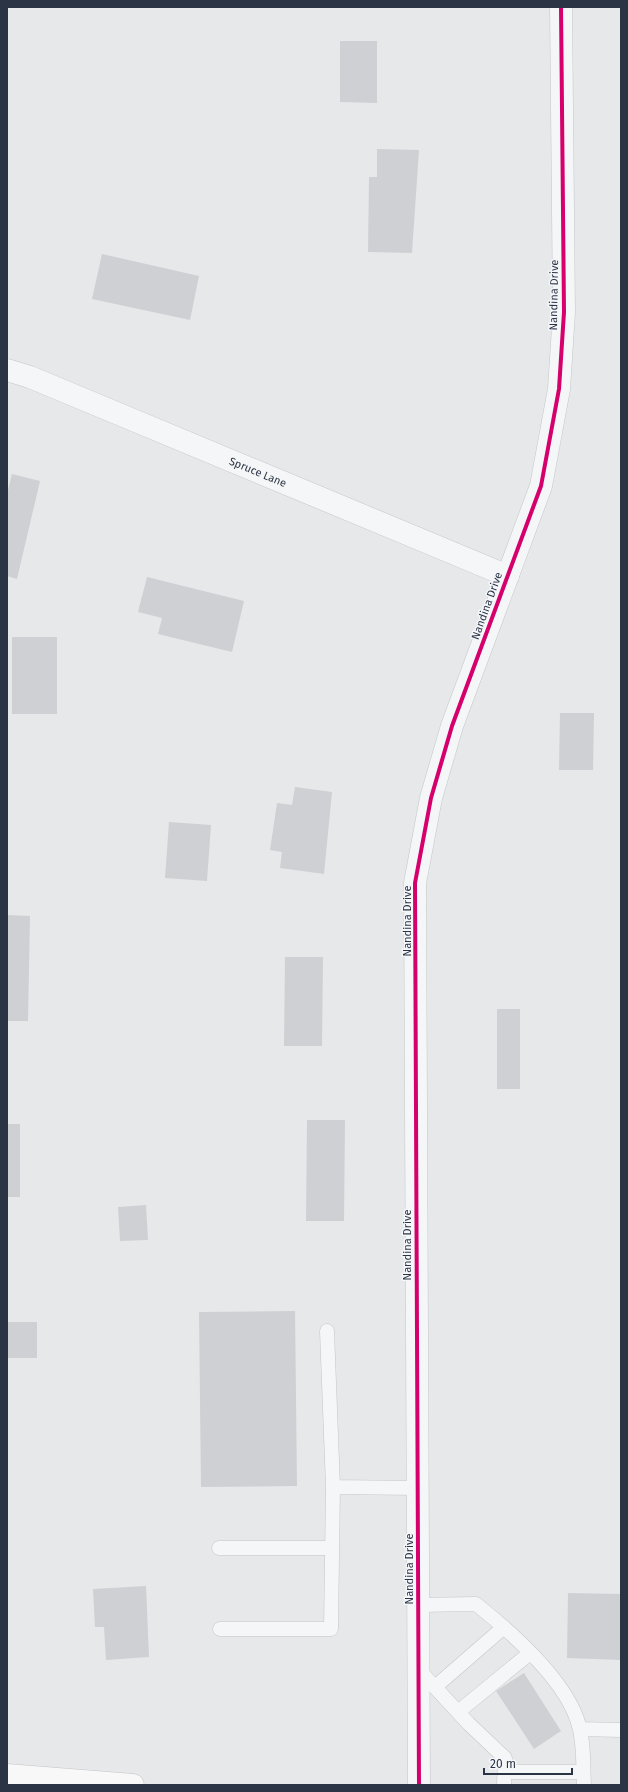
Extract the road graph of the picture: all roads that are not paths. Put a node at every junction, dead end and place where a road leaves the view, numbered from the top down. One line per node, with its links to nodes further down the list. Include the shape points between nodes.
1 (561, 7): 3 (street, Nandina Drive, via 564,312 559,389 541,486)
2 (7, 370): 3 (street, Spruce Lane, via 37,380)
3 (508, 576): 6 (street, Nandina Drive, via 450,733 431,798 415,884)
4 (327, 1331): 5 (lane)
5 (333, 1487): 6 (lane); 8 (lane)
6 (417, 1488): 9 (street, Nandina Drive)
7 (219, 1548): 8 (lane)
8 (332, 1548): 11 (lane, via 332,1629)
9 (418, 1605): 10 (lane, via 476,1604); 13 (street, Nandina Drive)
10 (504, 1627): 12 (lane); 14 (lane)
11 (220, 1629)
12 (530, 1653): 15 (lane); 16 (lane, via 566,1697)
13 (419, 1670): 14 (lane); 22 (street, Nandina Drive)
14 (435, 1687): 15 (lane)
15 (458, 1712): 19 (lane, via 504,1758)
16 (580, 1729): 17 (lane); 20 (lane)
17 (621, 1730)
18 (7, 1775): 21 (main road)
19 (505, 1778): 20 (lane)
20 (583, 1779)
21 (133, 1785)
22 (418, 1785)

